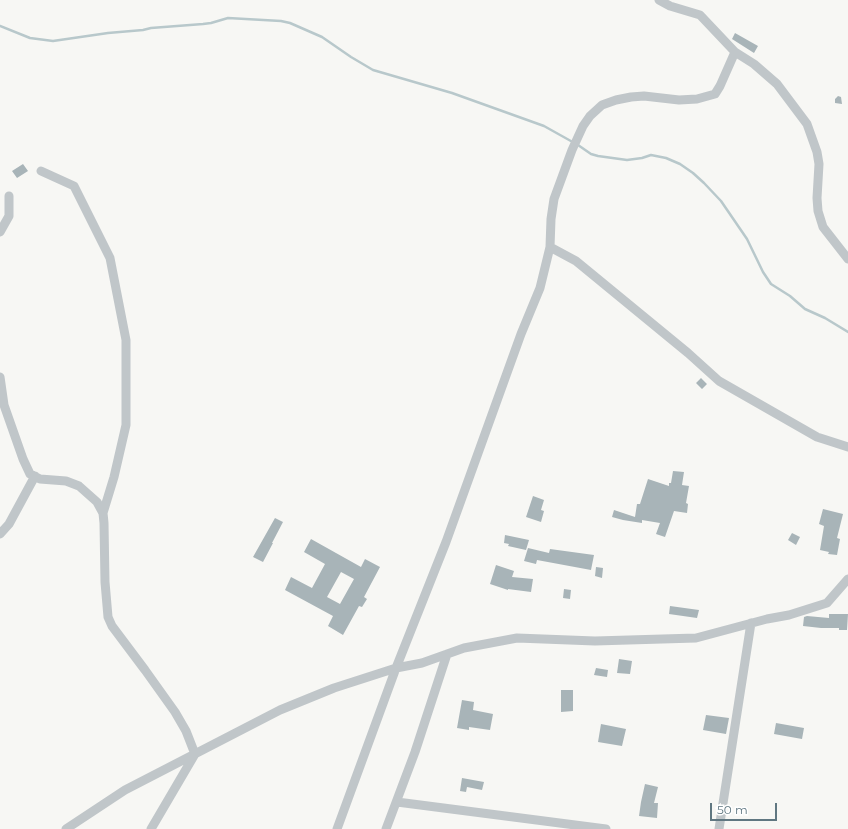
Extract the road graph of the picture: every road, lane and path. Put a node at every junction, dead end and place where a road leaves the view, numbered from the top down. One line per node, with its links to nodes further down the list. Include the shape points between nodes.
1 (659, 0): 2 (street, via 700,15)
2 (735, 52): 6 (street, via 715,94 679,100 631,97 602,105 590,116 578,137 554,200); 7 (street, via 754,64 776,84 807,124 816,146 819,164 817,198 822,227)
3 (41, 171): 11 (street, via 74,186 110,258 126,340 126,425)
4 (8, 196): 5 (street, via 9,216)
5 (0, 232)
6 (550, 248): 9 (street, via 576,261 719,381 817,437); 16 (street, via 540,288)
7 (848, 259)
8 (0, 377): 10 (street, via 4,405 23,459 30,474)
9 (848, 447)
10 (35, 476): 11 (street, via 79,486 97,502); 12 (street, via 9,524)
11 (103, 513): 17 (street, via 104,582 108,617 174,712 186,732)
12 (0, 534)
13 (848, 579): 14 (street, via 827,603)
14 (751, 623): 15 (street, via 696,638 595,641 517,638 464,648); 24 (street)
15 (447, 654): 16 (street, via 422,663); 18 (street)
16 (396, 668): 17 (street, via 334,688 280,710); 21 (street)
17 (194, 754): 19 (street, via 125,790); 20 (street)
18 (397, 802): 22 (street); 23 (street)
19 (66, 829)
20 (151, 829)
21 (337, 829)
22 (386, 829)
23 (606, 829)
24 (719, 829)

